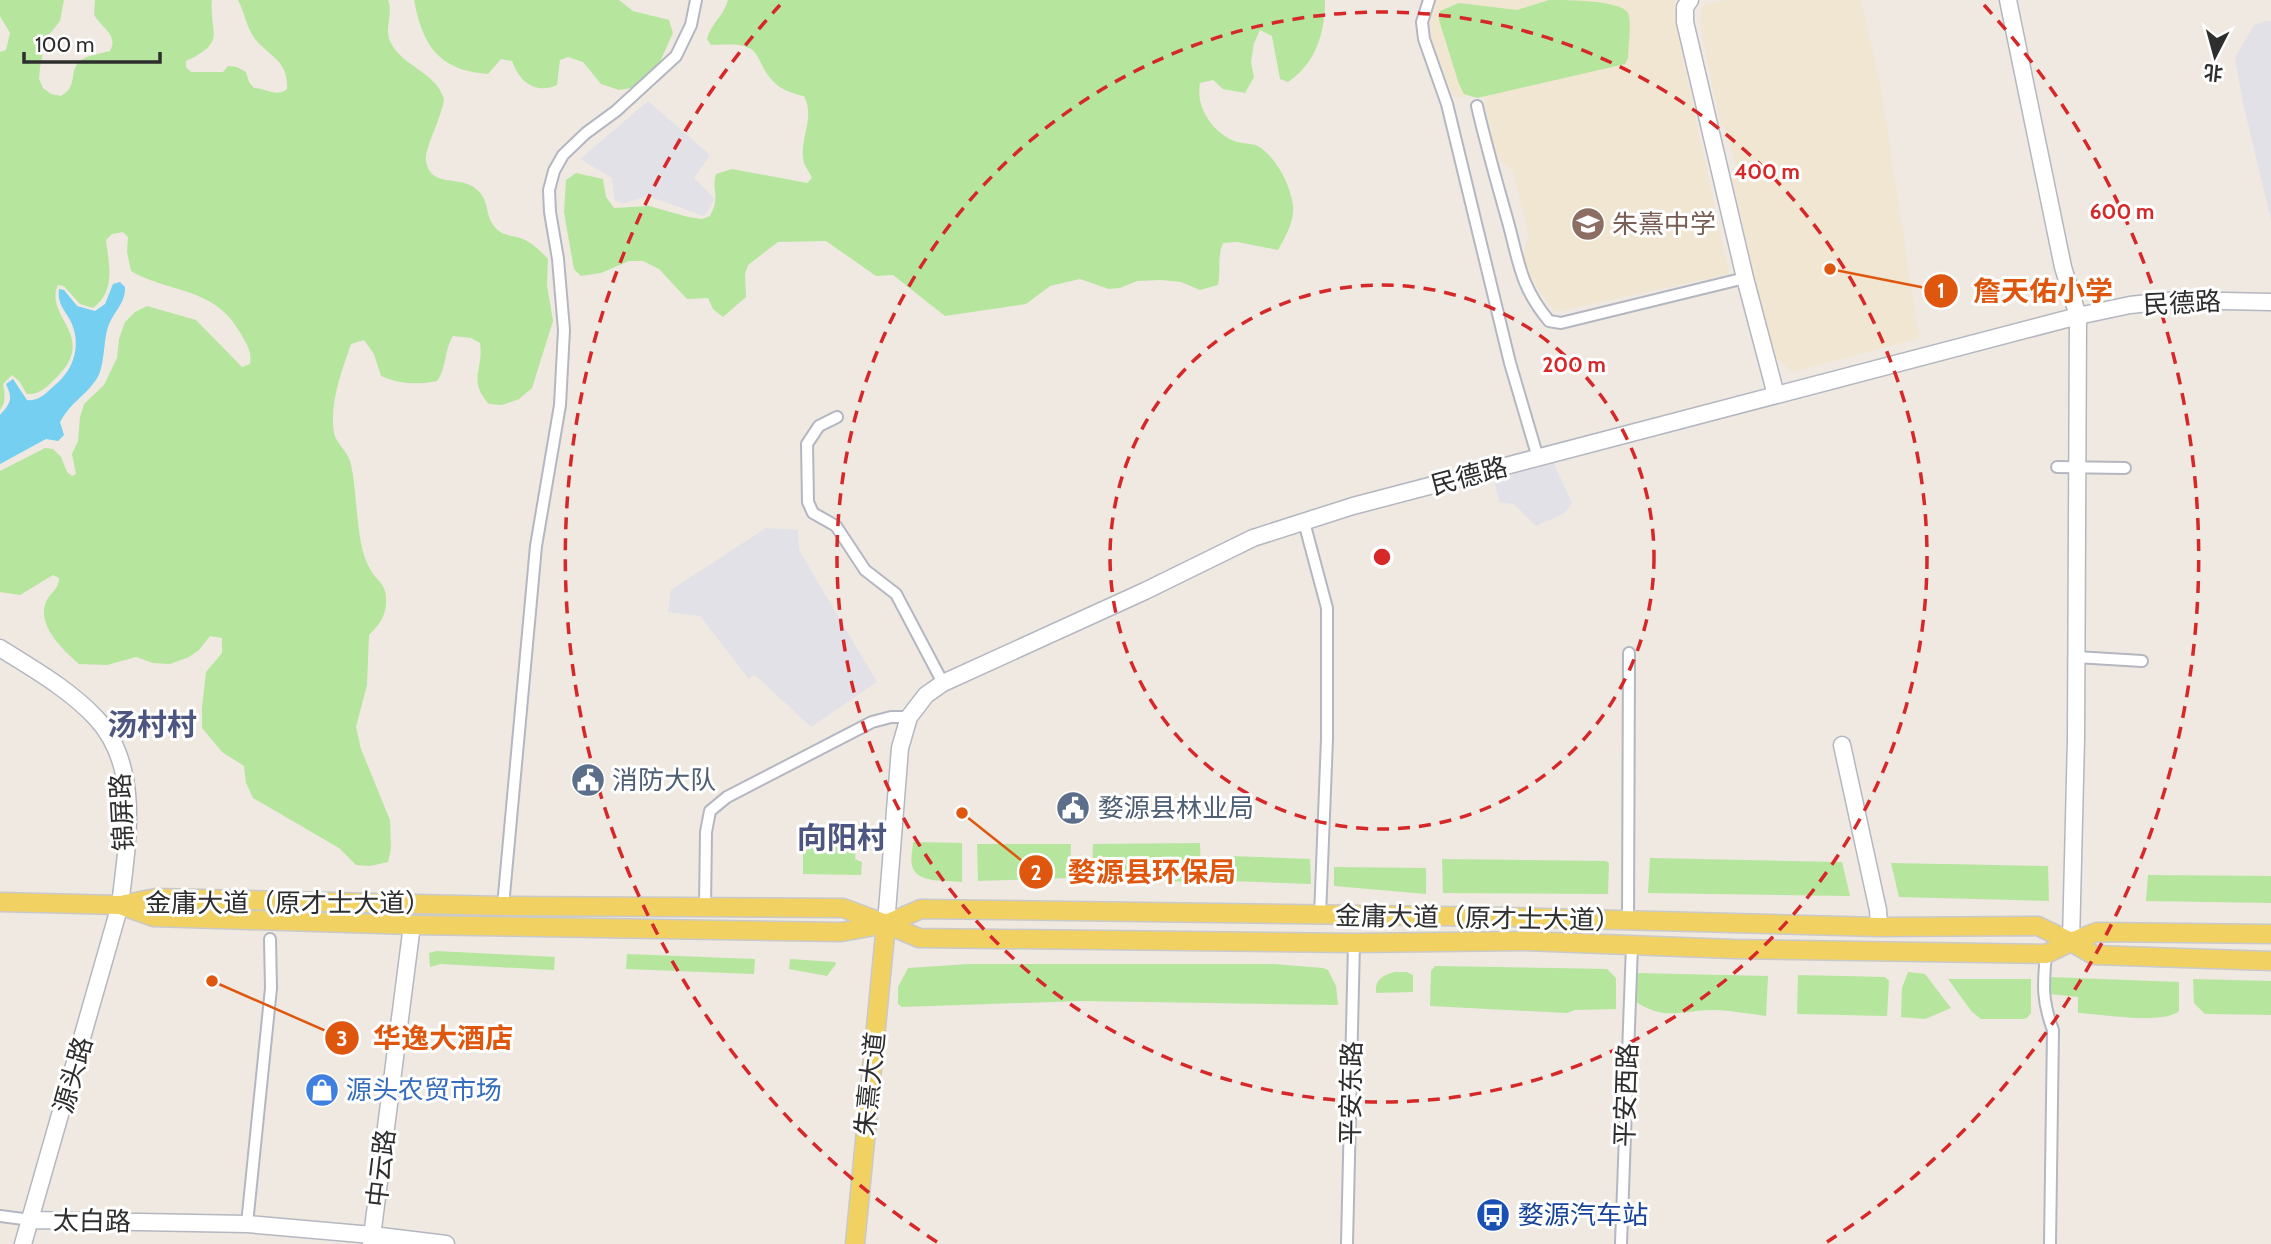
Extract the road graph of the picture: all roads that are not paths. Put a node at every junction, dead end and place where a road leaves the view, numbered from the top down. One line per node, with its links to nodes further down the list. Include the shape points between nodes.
1 (696, 0): 25 (street, via 691,25 676,55 563,155 549,190 564,330 560,405 536,546)
2 (1429, 0): 11 (street, via 1422,22 1424,39 1447,104)
3 (1690, 0): 6 (street, via 1685,22)
4 (2008, 0): 8 (street, via 2063,267)
5 (1477, 106): 6 (street, via 1523,283 1549,321 1561,323)
6 (1745, 278): 9 (street)
7 (2271, 302): 8 (street, 民德路, via 2177,300)
8 (2078, 316): 9 (street, 民德路); 13 (street)
9 (1776, 395): 11 (street, 民德路)
10 (837, 417): 20 (street, via 819,426 807,444 808,502 813,513 836,526 864,570 896,594)
11 (1538, 458): 15 (street, 民德路)
12 (2057, 467): 13 (street)
13 (2077, 467): 14 (street); 18 (street)
14 (2125, 468)
15 (1304, 522): 20 (street, 民德路, via 1253,538); 27 (street, via 1327,608)
16 (0, 648): 24 (street, 锦屏路, via 76,700 109,735 127,792)
17 (1629, 653): 28 (street)
18 (2076, 657): 19 (street); 34 (street)
19 (2142, 661)
20 (943, 683): 21 (street, 民德路, via 926,695)
21 (909, 718): 26 (street, via 872,722 727,797 710,811); 29 (street, 民德路, via 900,748)
22 (1842, 745): 31 (street)
23 (0, 902): 24 (main road)
24 (120, 905): 25 (main road, 金庸大道（原才士大道）, via 156,898); 30 (main road, 金庸大道（原才士大道）, via 154,917); 40 (street, 源头路)
25 (503, 906): 26 (main road, 金庸大道（原才士大道）)
26 (705, 906): 29 (main road, 金庸大道（原才士大道）, via 843,908)
27 (1320, 916): 28 (main road, 金庸大道（原才士大道）); 29 (main road, 金庸大道（原才士大道）, via 921,909)
28 (1628, 920): 31 (main road, 金庸大道（原才士大道）)
29 (886, 924): 30 (main road, 金庸大道（原才士大道）, via 841,932); 35 (main road, 金庸大道（原才士大道）, via 919,938); 45 (main road, 朱熹大道)
30 (412, 925): 42 (street, 中云路)
31 (1879, 927): 34 (main road, 金庸大道（原才士大道）, via 2038,926)
32 (2271, 934): 34 (main road, 金庸大道（原才士大道）, via 2096,932)
33 (270, 939): 41 (street, via 271,988)
34 (2071, 942): 37 (main road, 金庸大道（原才士大道）); 38 (main road, 金庸大道（原才士大道）, via 2094,955)
35 (1354, 943): 36 (main road, 金庸大道（原才士大道）); 46 (street, 平安东路)
36 (1632, 945): 37 (main road, 金庸大道（原才士大道）); 47 (street, 平安西路)
37 (2046, 954): 48 (street, via 2045,1009 2053,1030 2054,1063)
38 (2271, 961)
39 (0, 1216): 40 (street)
40 (31, 1220): 41 (street, 太白路); 43 (street, 源头路)
41 (247, 1224): 42 (street, 太白路)
42 (372, 1239): 44 (street, 太白路)
43 (23, 1244)
44 (446, 1244)
45 (855, 1244)
46 (1347, 1244)
47 (1620, 1244)
48 (2050, 1244)

